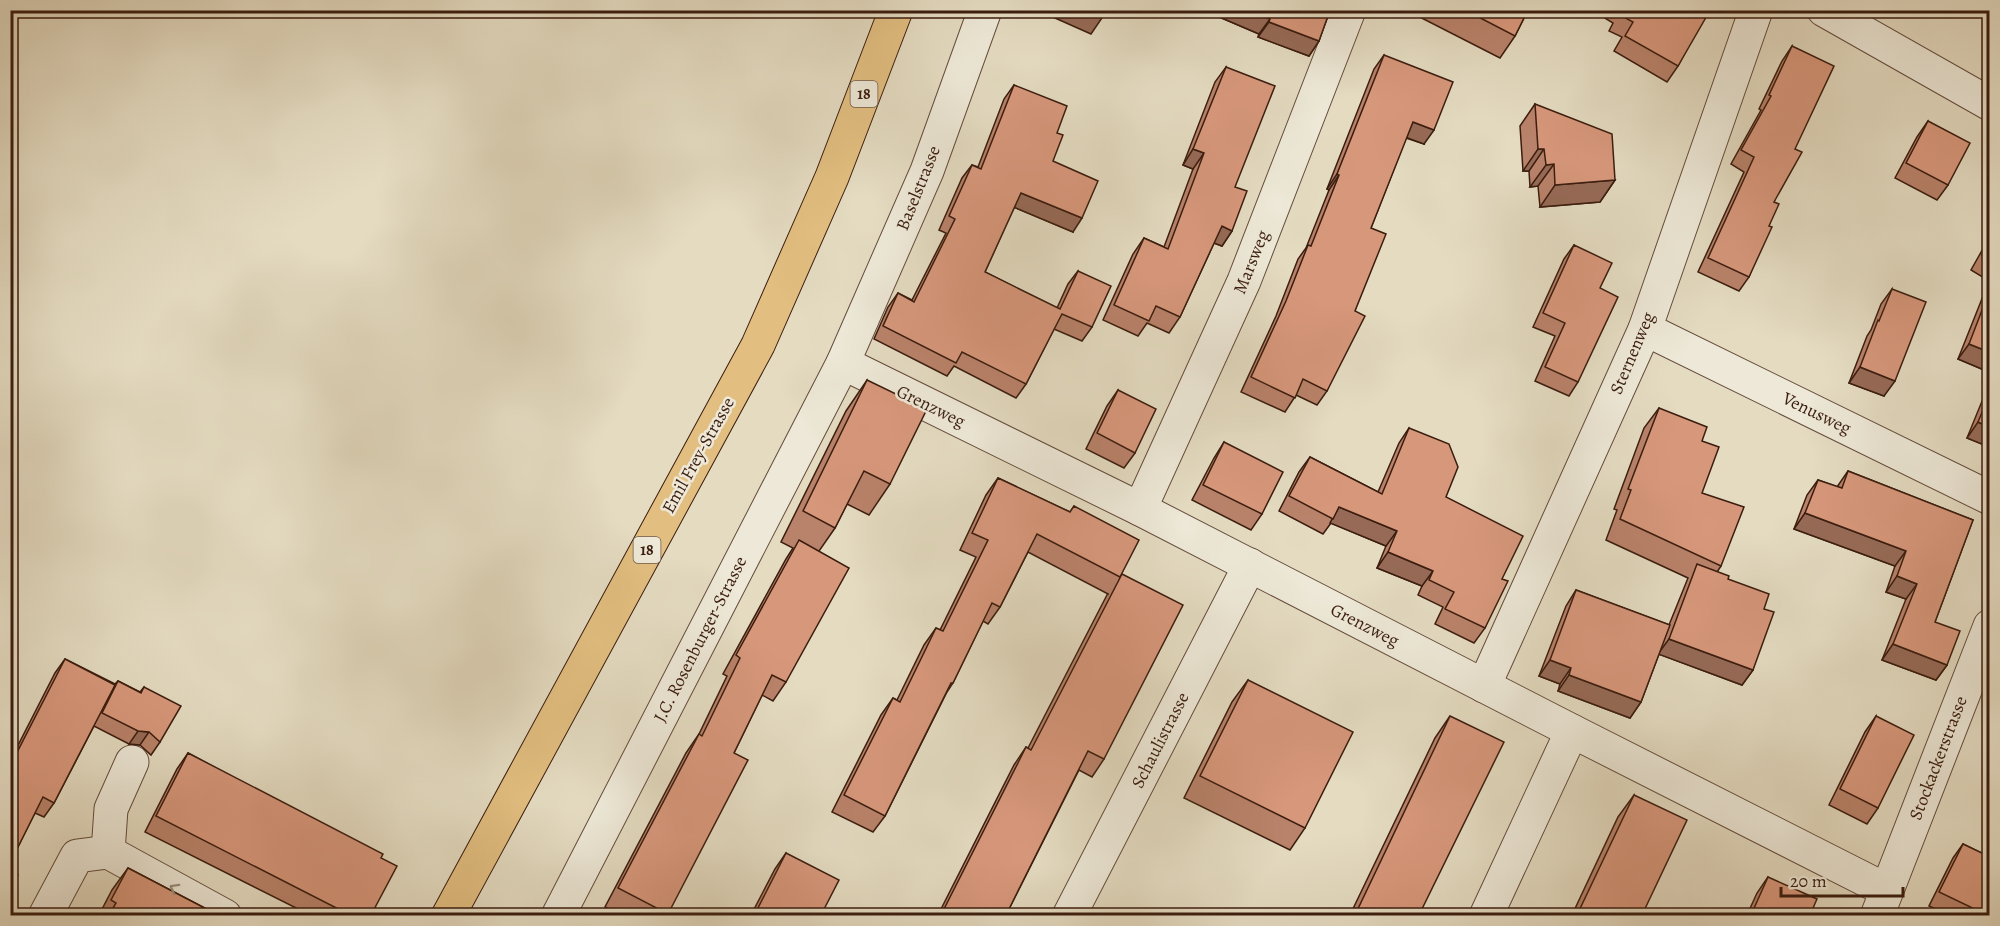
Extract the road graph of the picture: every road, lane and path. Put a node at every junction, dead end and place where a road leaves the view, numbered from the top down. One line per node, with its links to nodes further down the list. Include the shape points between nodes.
1 (896, 10): 20 (main road, Emil Frey-Strasse / 18, via 832,177 758,345)
2 (985, 10): 8 (street, Baselstrasse, via 927,171)
3 (1349, 10): 10 (street, Marsweg, via 1244,281)
4 (1756, 10): 7 (street, Sternenweg)
5 (1824, 10): 6 (street)
6 (1989, 104)
7 (1645, 329): 9 (street, Venusweg); 13 (street, Sternenweg)
8 (843, 363): 10 (street, Grenzweg); 21 (street, J.C. Rosenburger-Strasse)
9 (1989, 498)
10 (1140, 509): 11 (street, Grenzweg)
11 (1250, 565): 13 (street, Grenzweg); 22 (street, Schaulistrasse)
12 (1989, 626): 17 (street, Stockackerstrasse)
13 (1484, 686): 14 (street, Grenzweg)
14 (1572, 731): 17 (street, Grenzweg); 23 (street)
15 (132, 762): 16 (street, via 111,809)
16 (108, 852): 18 (street, via 77,856); 19 (street, one-way to 16)
17 (1882, 903)
18 (45, 915)
19 (225, 915)
20 (448, 915)
21 (558, 915)
22 (1069, 915)
23 (1486, 915)

